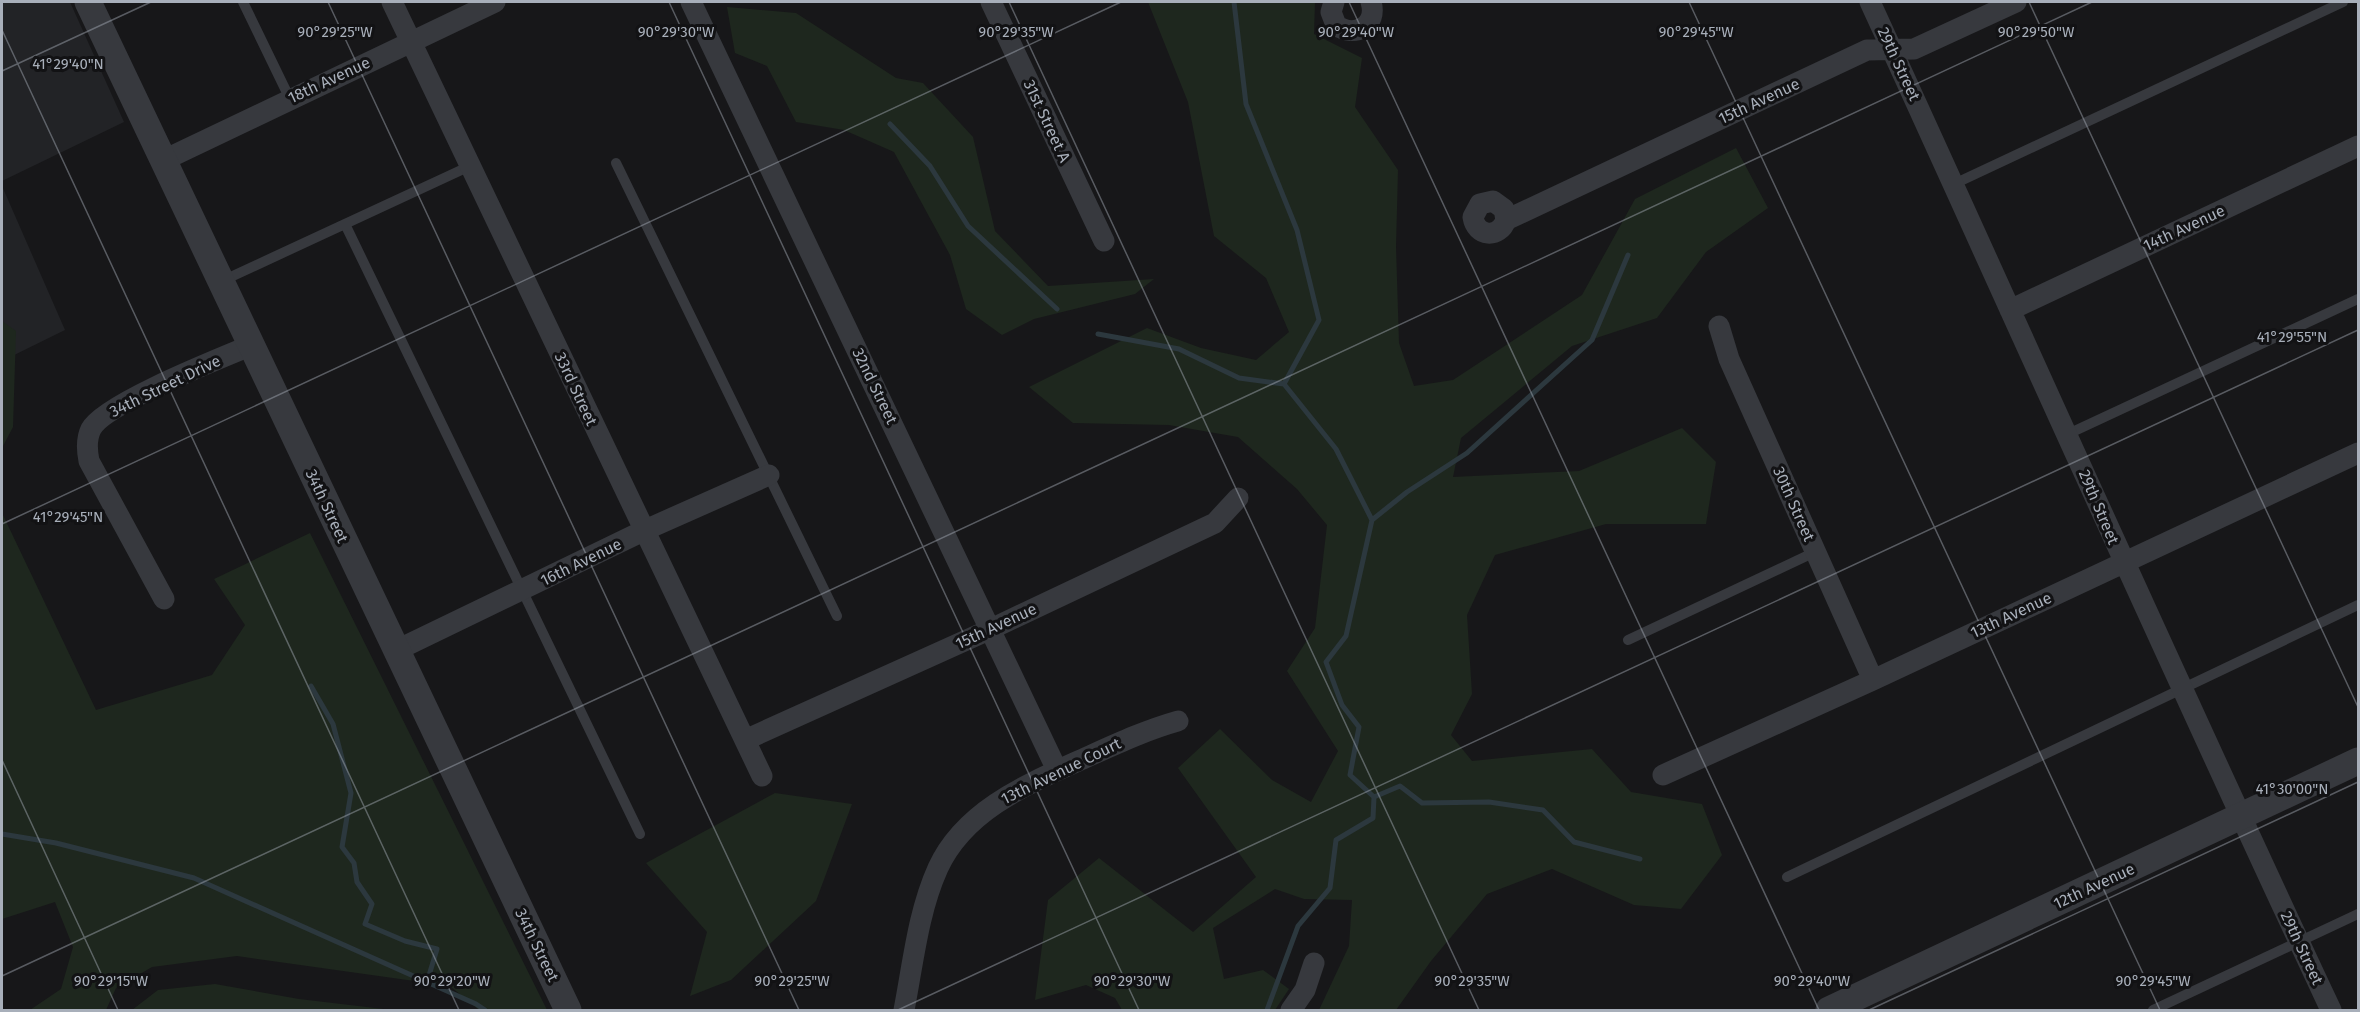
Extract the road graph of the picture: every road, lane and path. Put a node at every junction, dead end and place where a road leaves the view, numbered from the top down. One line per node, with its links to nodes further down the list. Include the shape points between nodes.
1 (88, 2): 16 (street, 34th Street)
2 (243, 2): 14 (lane)
3 (392, 2): 12 (street, 33rd Street)
4 (495, 2): 12 (street, 18th Avenue)
5 (691, 2): 39 (street, 32nd Street)
6 (991, 2): 22 (street, 31st Street A)
7 (1334, 2): 8 (street, via 1331,12 1336,25 1350,32 1367,25 1372,16)
8 (1371, 2)
9 (1870, 2): 13 (street, 29th Street)
10 (2016, 2): 13 (street, 15th Avenue, via 1914,50)
11 (2343, 2): 19 (lane)
12 (411, 41): 14 (street, 18th Avenue); 18 (street, 33rd Street)
13 (1892, 50): 19 (street, 29th Street); 20 (street, 15th Avenue, via 1867,50)
14 (290, 99): 16 (street, 18th Avenue)
15 (2358, 146): 25 (street, 14th Avenue)
16 (164, 160): 23 (street, 34th Street)
17 (616, 163): 30 (lane)
18 (470, 166): 21 (lane); 32 (street, 33rd Street)
19 (1954, 184): 25 (street, 29th Street)
20 (1506, 220)
21 (345, 224): 23 (lane); 35 (lane)
22 (1104, 241)
23 (222, 281): 27 (street, 34th Street)
24 (2358, 299): 28 (lane)
25 (2010, 309): 28 (street, 29th Street)
26 (1719, 326): 33 (street, 30th Street, via 1729,358)
27 (252, 345): 36 (street, 34th Street Drive, via 110,410 91,429 87,451 90,461); 41 (street, 34th Street)
28 (2068, 434): 34 (street, 29th Street)
29 (2358, 453): 34 (street, 13th Avenue)
30 (769, 476): 32 (street, 16th Avenue); 38 (lane)
31 (1238, 498): 39 (street, 15th Avenue, via 1215,523)
32 (644, 531): 35 (street, 16th Avenue); 45 (street, 33rd Street)
33 (1815, 552): 40 (lane); 42 (street, 30th Street)
34 (2123, 563): 42 (street, 13th Avenue); 43 (street, 29th Street)
35 (523, 590): 41 (street, 16th Avenue); 51 (lane)
36 (164, 599)
37 (2358, 605): 43 (lane)
38 (837, 616)
39 (991, 629): 45 (street, 15th Avenue); 47 (street, 32nd Street)
40 (1628, 640)
41 (395, 651): 56 (street, 34th Street)
42 (1873, 680): 48 (street, 13th Avenue)
43 (2181, 688): 50 (street, 29th Street); 52 (lane)
44 (1178, 720): 47 (street, 13th Avenue Court)
45 (745, 740): 49 (street, 33rd Street)
46 (2358, 761): 50 (street, 12th Avenue)
47 (1057, 770): 57 (street, 13th Avenue Court, via 996,803 952,845 939,867 923,915)
48 (1663, 775)
49 (762, 776)
50 (2241, 816): 54 (street, 29th Street); 59 (street, 12th Avenue)
51 (640, 834)
52 (1787, 877)
53 (2358, 914): 54 (lane)
54 (2299, 942): 60 (lane); 61 (street, 29th Street)
55 (1314, 963): 58 (street, via 1305,990)
56 (568, 1011)
57 (904, 1011)
58 (1292, 1011)
59 (1830, 1011)
60 (2153, 1011)
61 (2331, 1011)

